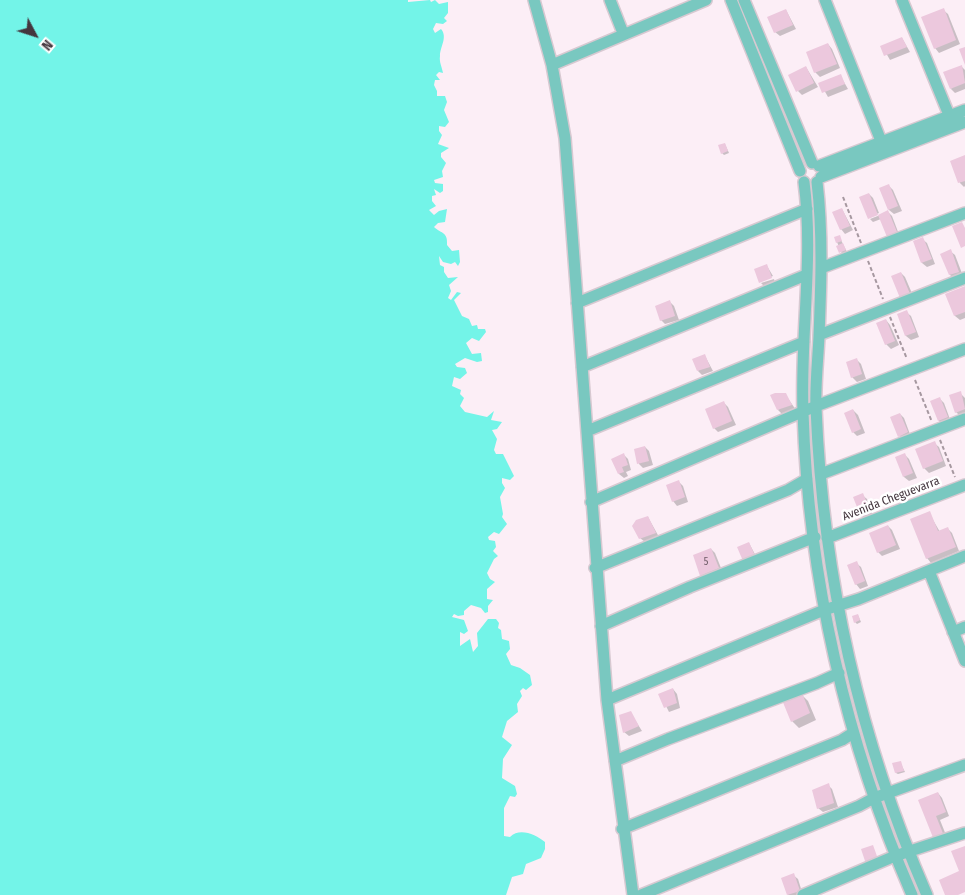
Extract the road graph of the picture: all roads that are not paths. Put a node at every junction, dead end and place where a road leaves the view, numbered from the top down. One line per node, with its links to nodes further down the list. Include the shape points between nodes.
1 (534, 0): 9 (street)
2 (610, 0): 8 (street)
3 (706, 0): 8 (street)
4 (731, 0): 15 (street)
5 (744, 0): 14 (street)
6 (825, 0): 13 (street)
7 (902, 0): 11 (street)
8 (623, 33): 9 (street)
9 (552, 64): 21 (street, via 565,138)
10 (965, 110): 11 (street)
11 (949, 115): 13 (street)
12 (965, 122): 14 (street)
13 (881, 141): 14 (street)
14 (817, 172): 15 (street, via 804,165); 15 (street, via 810,185); 18 (street)
15 (802, 176): 16 (street)
16 (807, 209): 19 (street); 21 (street)
17 (965, 213): 18 (street)
18 (820, 268): 22 (street)
19 (806, 275): 23 (street); 25 (street)
20 (965, 278): 22 (street)
21 (577, 303): 25 (street)
22 (819, 335): 26 (street)
23 (804, 342): 27 (street); 29 (street)
24 (965, 349): 26 (street)
25 (582, 367): 29 (street)
26 (816, 406): 27 (street); 30 (street)
27 (803, 412): 31 (street); 33 (street)
28 (965, 419): 30 (street)
29 (587, 431): 33 (street)
30 (821, 474): 35 (street)
31 (808, 479): 34 (street); 37 (street)
32 (962, 486): 35 (street, Avenida Cheguevarra)
33 (591, 502): 37 (street)
34 (815, 537): 40 (street); 41 (street)
35 (827, 538): 39 (street)
36 (965, 556): 38 (street)
37 (595, 568): 41 (street)
38 (929, 571): 39 (street); 43 (street)
39 (837, 605): 40 (street); 50 (street, via 865,726)
40 (824, 610): 45 (street); 46 (street)
41 (600, 626): 46 (street)
42 (965, 627): 43 (street)
43 (953, 632): 44 (street)
44 (965, 661)
45 (839, 673): 47 (street); 48 (street)
46 (607, 700): 48 (street)
47 (853, 733): 51 (street); 52 (street)
48 (615, 762): 52 (street)
49 (965, 764): 50 (street)
50 (887, 793): 51 (street); 54 (street)
51 (874, 798): 55 (street); 57 (street)
52 (622, 829): 56 (street)
53 (965, 833): 54 (street)
54 (908, 852): 55 (street); 60 (street)
55 (895, 856): 58 (street); 59 (street)
56 (633, 895)
57 (641, 895)
58 (802, 895)
59 (912, 895)
60 (927, 895)

